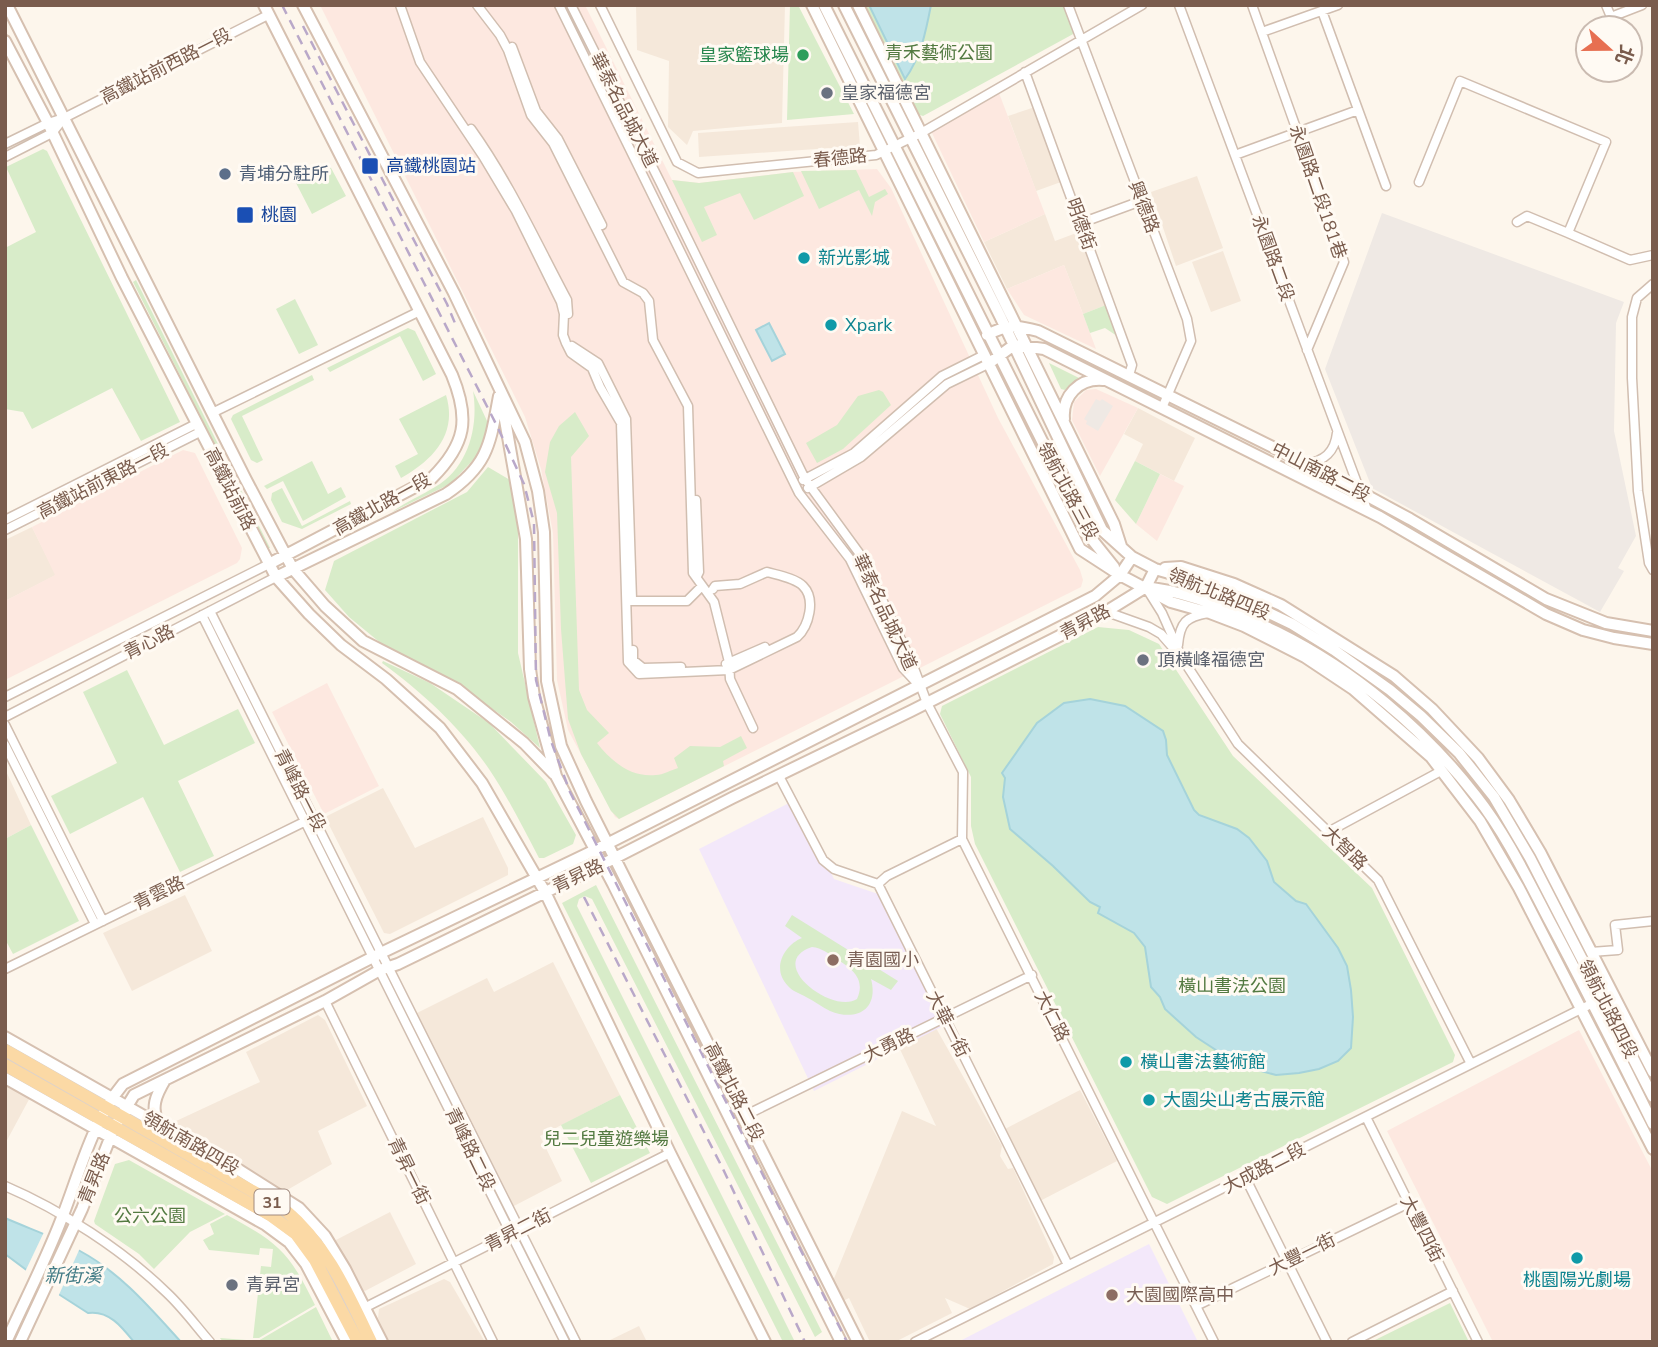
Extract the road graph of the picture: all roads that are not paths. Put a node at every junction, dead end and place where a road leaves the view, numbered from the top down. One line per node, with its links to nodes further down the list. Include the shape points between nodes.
1 (7, 5): 26 (street, 高鐵站前路)
2 (303, 5): 53 (street)
3 (402, 5): 79 (street, via 420,62 516,211 561,302 562,335 571,353 592,368 621,423)
4 (479, 5): 77 (street, via 504,32 537,111 558,139 627,279 646,291 656,338 692,404 697,576)
5 (559, 5): 63 (street, 華泰名品城大道)
6 (571, 5): 61 (street, 華泰名品城大道)
7 (600, 5): 31 (street, 春德路, via 677,162 698,173 874,155)
8 (812, 5): 31 (street, 領航北路三段)
9 (824, 5): 31 (street, 領航北路三段)
10 (844, 5): 29 (street, 領航北路三段)
11 (858, 5): 29 (street, 領航北路三段)
12 (1068, 5): 22 (street, 興德路)
13 (1142, 5): 22 (street, 春德路)
14 (1179, 5): 32 (street, 永園路二段)
15 (1252, 5): 21 (street, 永園路二段181巷)
16 (1338, 5): 20 (street)
17 (1606, 5): 18 (street, via 1611,17)
18 (1642, 5)
19 (266, 10): 26 (street, 高鐵站前西路一段); 42 (street, 高鐵北路一段)
20 (1322, 11): 21 (street); 25 (street)
21 (1262, 32): 28 (street, 永園路二段181巷)
22 (1080, 40): 24 (street, 春德路); 36 (street, 興德路)
23 (5, 41): 27 (street, 高鐵站前路)
24 (1025, 72): 29 (street, 春德路); 38 (street, 明德街)
25 (1358, 110): 28 (street); 35 (street)
26 (64, 118): 27 (street, 高鐵站前西路一段); 56 (street, 高鐵站前路)
27 (50, 128): 30 (street, 高鐵站前西路一段); 33 (street, 高鐵站前西路一段); 58 (street, 高鐵站前路)
28 (1298, 132): 32 (street); 48 (street, 永園路二段181巷, via 1344,262)
29 (916, 136): 31 (street, 春德路); 43 (street, 領航北路三段); 44 (street, 領航北路三段)
30 (5, 144)
31 (891, 149): 45 (street, 領航北路三段); 50 (street, 領航北路三段)
32 (1235, 155): 48 (street, 永園路二段)
33 (5, 157)
34 (1419, 182): 39 (street, via 1460,81 1606,142)
35 (1386, 186)
36 (1141, 201): 38 (street); 54 (street, 興德路, via 1187,319 1191,341)
37 (1517, 222): 39 (street, via 1527,216)
38 (1081, 223): 51 (street, 明德街, via 1132,365)
39 (1568, 233): 40 (street, via 1630,260)
40 (1653, 255)
41 (1653, 284): 74 (street, via 1637,298 1632,317 1638,491)
42 (420, 311): 56 (street); 69 (street, 高鐵北路一段, via 462,398 461,432 455,450 432,478)
43 (1005, 326): 44 (street, 中山南路二段); 45 (street, 中山南路二段); 46 (street, 領航北路三段)
44 (1018, 326): 47 (street, 領航北路三段); 51 (street, 中山南路二段, via 1038,331)
45 (987, 335): 49 (street, 領航北路三段); 50 (street)
46 (1014, 345): 47 (street, 中山南路二段); 49 (street); 68 (street, 領航北路三段, via 1102,530)
47 (1027, 347): 52 (street, 中山南路二段, via 1044,349); 57 (street, 領航北路三段)
48 (1307, 350): 59 (street, 永園路二段)
49 (998, 355): 50 (street); 75 (street, 領航北路三段, via 1090,537)
50 (986, 360): 61 (street, via 942,376 854,453); 62 (street, via 947,384 861,457); 75 (street, 領航北路三段, via 1080,549)
51 (1129, 375): 54 (street, 中山南路二段)
52 (1108, 381): 55 (street, 中山南路二段); 57 (street, via 1086,381 1074,388 1063,411)
53 (500, 390): 72 (street, 高鐵北路一段, via 489,447 462,483); 96 (street, via 526,538 530,669); 101 (street, via 525,442 538,491 544,532 547,681 561,746)
54 (1168, 394): 55 (street, 興德路); 60 (street, 中山南路二段)
55 (1162, 408): 65 (street, 中山南路二段)
56 (212, 413): 69 (street, 高鐵站前路)
57 (1064, 422): 68 (street, 領航北路三段)
58 (198, 428): 66 (street, 高鐵站前東路一段); 67 (street, 高鐵站前東路一段); 71 (street, 高鐵站前路)
59 (1337, 430): 60 (street, via 1330,453); 64 (street, 永園路二段)
60 (1306, 463): 64 (street, 中山南路二段)
61 (805, 479): 62 (street, 華泰名品城大道); 63 (street)
62 (810, 487): 63 (street); 88 (street, 華泰名品城大道, via 862,557)
63 (797, 489): 88 (street, 華泰名品城大道, via 850,559 902,668)
64 (1360, 492): 65 (street, 永園路二段); 83 (street, 中山南路二段, via 1546,599 1606,623)
65 (1367, 510): 84 (street, 中山南路二段, via 1546,614 1583,630)
66 (5, 520)
67 (5, 530)
68 (1121, 546): 70 (street, 領航北路三段)
69 (285, 555): 71 (street, 青心路); 72 (street)
70 (1132, 557): 73 (street, 領航北路三段); 75 (street, 青昇路)
71 (269, 564): 76 (street, 高鐵站前路); 89 (street, 青心路)
72 (293, 569): 76 (street, 青心路); 96 (street, via 363,641 457,689 524,743)
73 (1155, 569): 78 (street); 110 (street, 領航北路四段, via 1181,568 1281,605 1404,684 1478,758 1509,800); 115 (street, 領航北路四段, via 1190,579 1292,624 1422,716 1494,797)
74 (1653, 570)
75 (1120, 575): 78 (street, 領航北路四段); 88 (street, 青昇路, via 1095,596)
76 (276, 577): 81 (street, 青心路); 105 (street, 高鐵站前路, via 341,645 440,728 482,783)
77 (702, 586): 79 (street, via 687,601); 87 (street, via 714,602); 87 (street, via 713,589 740,584 767,572 803,586 811,602 804,630 797,637)
78 (1146, 587): 80 (street, 青昇路); 82 (street, 領航北路四段, via 1171,602); 85 (street, 大智路); 115 (street, 領航北路四段, via 1239,614 1297,642 1332,662 1407,721 1470,789 1501,832)
79 (629, 598): 87 (street, via 628,662 639,674)
80 (1107, 612): 86 (street, 大智路, via 1158,632); 90 (street, 青昇路)
81 (206, 613): 91 (street, 青心路); 98 (street, 青峰路一段)
82 (1210, 613): 85 (street, via 1192,616 1184,624); 95 (street, 領航北路四段, via 1305,657 1353,689)
83 (1653, 631)
84 (1653, 644)
85 (1178, 648): 86 (street, 大智路)
86 (1182, 658): 99 (street, 大智路, via 1238,744)
87 (729, 667): 93 (street)
88 (919, 685): 90 (street, 大仁路); 101 (street, 青昇路)
89 (5, 697)
90 (927, 703): 97 (street, 青昇路); 100 (street, 大仁路, via 963,772)
91 (5, 717)
92 (5, 725): 109 (street)
93 (753, 728)
94 (5, 745): 109 (street)
95 (1441, 771): 99 (street); 117 (street, 領航北路四段, via 1480,821)
96 (555, 776): 102 (street)
97 (779, 776): 103 (street, 青昇路); 106 (street, via 823,860 834,869)
98 (309, 819): 109 (street, 青雲路); 111 (street, 青峰路一段)
99 (1328, 832): 121 (street, 大智路, via 1378,880)
100 (962, 839): 106 (street); 114 (street, 大仁路)
101 (608, 843): 102 (street, 青昇路); 103 (street, 高鐵北路二段)
102 (595, 850): 104 (street, 高鐵北路二段); 105 (street, 青昇路)
103 (615, 858): 104 (street, 青昇路); 128 (street, 高鐵北路二段)
104 (603, 864): 107 (street, 青昇路); 161 (street, 高鐵北路二段)
105 (537, 878): 107 (street); 111 (street, 青昇路)
106 (878, 884): 118 (street, 大華一街)
107 (545, 892): 112 (street, 青昇路); 134 (street)
108 (1653, 921): 110 (street, via 1615,925 1618,950)
109 (99, 923): 113 (street, 青雲路)
110 (1591, 952): 115 (street, 領航北路四段)
111 (378, 955): 112 (street, 青峰路一段); 127 (street, 青昇路, via 123,1084)
112 (385, 969): 116 (street, 青昇路); 142 (street, 青峰路二段); 143 (street, 青峰路二段)
113 (5, 970)
114 (1032, 975): 118 (street, 大勇路); 141 (street, 大仁路)
115 (1603, 998): 117 (street, 大成路二段); 123 (street, 領航北路四段); 126 (street, 領航北路四段); 131 (street, 領航北路四段)
116 (325, 1001): 125 (street, 青昇路); 145 (street, 青昇一街)
117 (1582, 1009): 121 (street, 大成路二段); 133 (street, 領航北路四段)
118 (945, 1018): 128 (street, 大勇路); 146 (street, 大華一街)
119 (5, 1037): 127 (street, 31)
120 (5, 1049): 127 (main road, 31)
121 (1471, 1064): 129 (street, 大成路二段)
122 (5, 1065): 127 (main road, 31)
123 (1653, 1072)
124 (5, 1077): 127 (street, 31)
125 (165, 1080): 130 (street, 青昇路, via 134,1095); 132 (street, via 154,1103)
126 (1653, 1097)
127 (104, 1113): 130 (main road, 31); 130 (street, 領航南路四段 / 31); 140 (street, 青昇路)
128 (746, 1115): 162 (street, 高鐵北路二段)
129 (1366, 1117): 136 (street, 大成路二段); 139 (street, 大豐四街)
130 (118, 1122): 132 (street, 領航南路四段 / 31); 135 (main road, 領航南路四段 / 31); 140 (street, 青昇路); 153 (street, 領航南路四段 / 31, via 289,1242 318,1283); 154 (main road, 領航南路四段 / 31, via 296,1234 327,1279)
131 (1653, 1124)
132 (159, 1125): 137 (street, 領航南路四段 / 31)
133 (1653, 1150)
134 (670, 1153): 142 (street, 青昇二街); 160 (street)
135 (209, 1167): 137 (street); 155 (main road, 領航南路四段 / 31, via 284,1209 303,1225 326,1253)
136 (1245, 1177): 141 (street, 大成路二段); 144 (street)
137 (254, 1180): 149 (street, 領航南路四段 / 31, via 299,1208 325,1236)
138 (5, 1186): 140 (street)
139 (1409, 1203): 144 (street, 大豐一街); 147 (street, 大豐四街)
140 (69, 1220): 150 (street, 青昇路, via 54,1236); 151 (street, 青昇路, via 66,1242); 152 (street, via 146,1273)
141 (1155, 1222): 146 (street, 大成路二段); 148 (street, 大仁路)
142 (520, 1229): 143 (street, 青昇二街); 159 (street, 青峰路二段)
143 (512, 1234): 145 (street, 青昇二街); 158 (street, 青峰路二段)
144 (1287, 1262): 148 (street, 大豐一街); 165 (street)
145 (453, 1263): 149 (street, 青昇二街); 157 (street, 青昇一街)
146 (1068, 1265): 163 (street, 大成路二段)
147 (1453, 1292): 166 (street); 167 (street, 大豐四街)
148 (1196, 1306): 164 (street, 大仁路)
149 (366, 1307): 156 (street, 領航南路四段 / 31)
150 (6, 1342)
151 (20, 1342)
152 (210, 1342)
153 (347, 1342)
154 (358, 1342)
155 (371, 1342)
156 (382, 1342)
157 (493, 1342)
158 (565, 1342)
159 (576, 1342)
160 (765, 1342)
161 (841, 1342)
162 (858, 1342)
163 (915, 1342)
164 (1214, 1342)
165 (1327, 1342)
166 (1353, 1342)
167 (1478, 1342)

